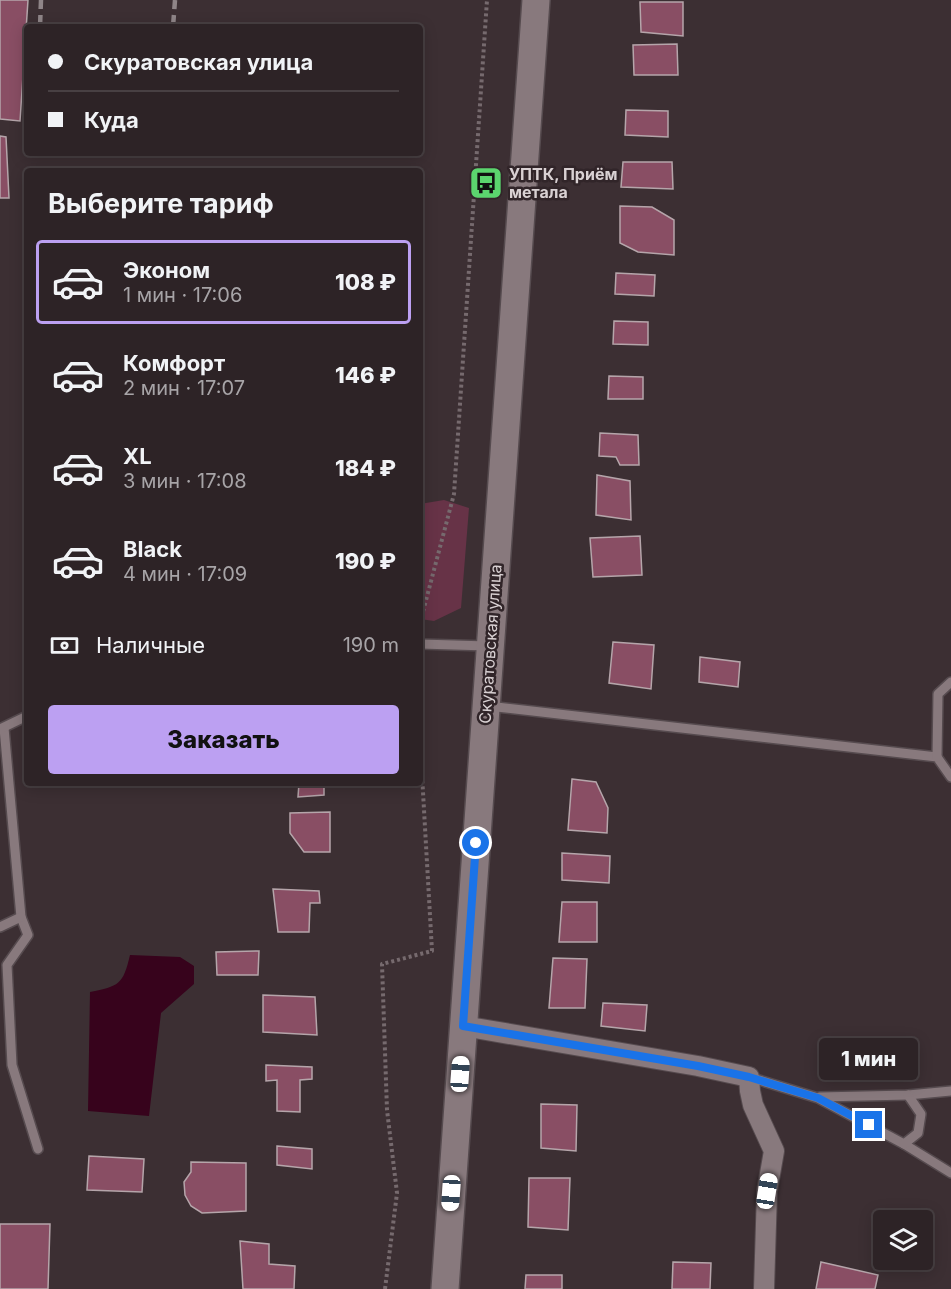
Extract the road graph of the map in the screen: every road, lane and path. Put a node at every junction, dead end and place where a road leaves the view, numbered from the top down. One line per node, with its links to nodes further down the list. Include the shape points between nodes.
1 (487, 0): 3 (path, via 454,494)
2 (536, 0): 5 (street, Скуратовская улица)
3 (423, 612)
4 (423, 644): 5 (lane)
5 (490, 646): 7 (street, Скуратовская улица)
6 (951, 682): 10 (lane, via 938,694)
7 (486, 705): 10 (lane); 15 (street, Скуратовская улица)
8 (24, 718): 9 (lane)
9 (2, 729): 13 (lane)
10 (937, 757): 11 (lane)
11 (951, 777)
12 (423, 786): 23 (path, via 432,951 382,964 387,1110 396,1193)
13 (21, 917): 14 (lane); 21 (lane, via 28,935 7,965 12,1065)
14 (0, 927)
15 (463, 1026): 16 (street); 24 (street, Скуратовская улица)
16 (749, 1077): 19 (lane); 25 (street, via 753,1105 774,1151 767,1191)
17 (951, 1091): 18 (lane)
18 (908, 1095): 19 (lane); 20 (lane, via 921,1114 918,1133)
19 (818, 1098): 20 (lane)
20 (904, 1144): 22 (lane)
21 (38, 1149)
22 (951, 1173)
23 (385, 1289)
24 (444, 1289)
25 (764, 1289)

